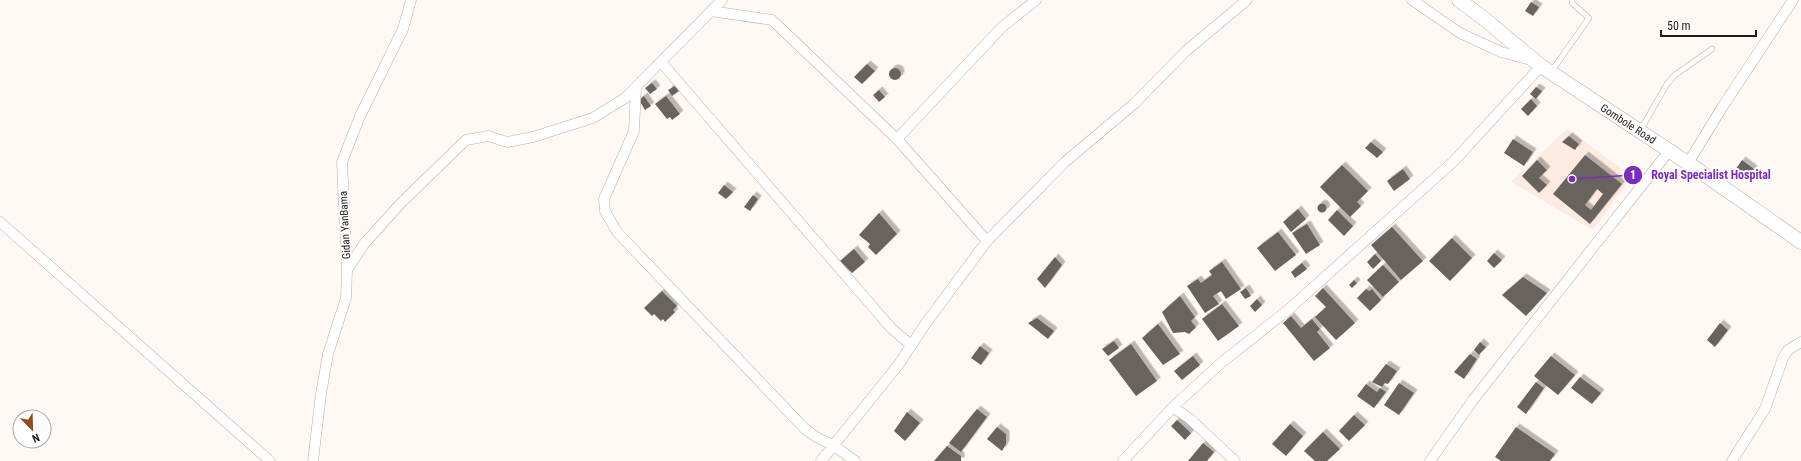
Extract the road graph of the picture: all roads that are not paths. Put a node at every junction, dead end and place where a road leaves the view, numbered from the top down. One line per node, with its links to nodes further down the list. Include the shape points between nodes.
1 (411, 0): 21 (street, Gidan YanBama, via 403,29 360,116 342,162)
2 (722, 0): 9 (street)
3 (1036, 0): 15 (street, via 1002,27)
4 (1247, 0): 19 (street, via 1186,51 1135,103 1065,162)
5 (1412, 0): 12 (street, via 1460,33 1501,52)
6 (1459, 0): 12 (street, Gombole Road)
7 (1572, 0): 12 (lane, via 1572,3 1589,18)
8 (1793, 0): 17 (street)
9 (712, 11): 11 (street); 15 (street, via 772,20)
10 (1712, 49): 14 (lane, via 1675,75)
11 (661, 62): 13 (street); 23 (street, via 891,328)
12 (1542, 66): 14 (street, Gombole Road); 24 (street, via 1454,161 1288,310 1221,363)
13 (636, 87): 21 (street, via 625,98 593,118 533,137 507,142 488,136 466,140 401,203 364,244); 25 (street, via 634,131 604,199 605,211 617,232 804,428)
14 (1640, 132): 16 (street, Gombole Road)
15 (897, 139): 19 (street)
16 (1669, 151): 17 (street, Gombole Road); 32 (street, via 1478,394)
17 (1688, 163): 20 (street, Gombole Road)
18 (0, 222): 26 (street)
19 (987, 241): 23 (street)
20 (1801, 242)
21 (347, 270): 27 (street, Gidan YanBama, via 346,298 328,354 320,394)
22 (1801, 342): 33 (street, via 1788,350 1783,358 1765,409)
23 (911, 345): 25 (street, via 899,364)
24 (1173, 407): 30 (street); 31 (street, via 1190,419)
25 (833, 445): 28 (street); 29 (street)
26 (270, 461)
27 (313, 461)
28 (821, 461)
29 (855, 461)
30 (1123, 461)
31 (1235, 461)
32 (1430, 461)
33 (1732, 461)

